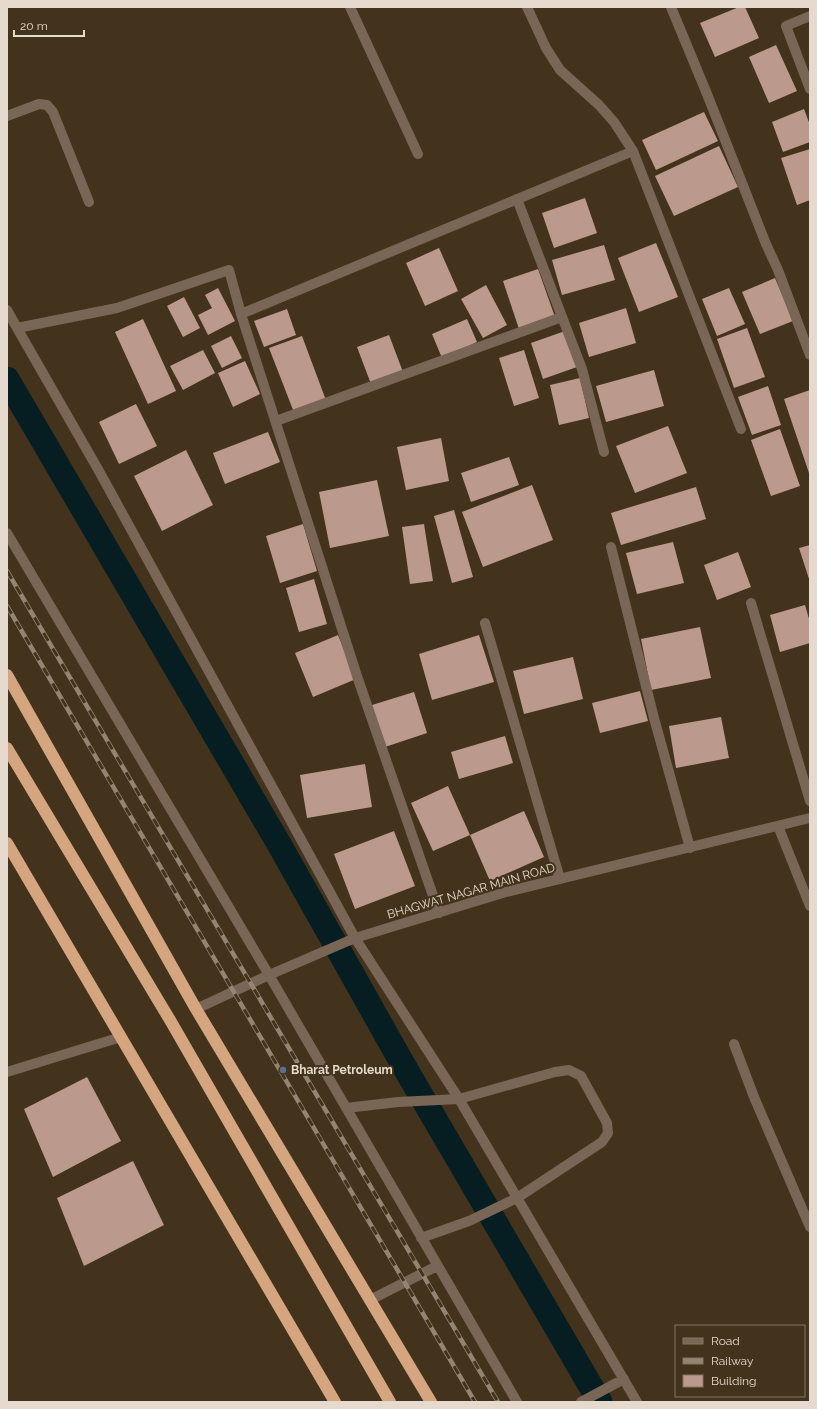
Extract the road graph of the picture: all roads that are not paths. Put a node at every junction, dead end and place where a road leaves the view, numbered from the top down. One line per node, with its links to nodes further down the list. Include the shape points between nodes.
1 (350, 7): 8 (street)
2 (527, 7): 7 (street, via 546,48 560,70 599,104)
3 (670, 7): 15 (street, via 778,270)
4 (810, 16): 5 (street, via 786,26)
5 (810, 89)
6 (7, 116): 10 (street, via 39,104 47,105 53,112)
7 (633, 151): 9 (street); 17 (street)
8 (418, 154)
9 (517, 199): 12 (street); 13 (street)
10 (89, 202)
11 (7, 310): 14 (street)
12 (241, 314): 14 (street, via 229,270 117,308); 16 (street)
13 (562, 316): 16 (street); 18 (street, via 586,383)
14 (17, 328): 33 (street, via 107,485)
15 (810, 355)
16 (276, 421): 32 (street, via 358,679)
17 (741, 430)
18 (604, 452)
19 (7, 533): 34 (street)
20 (611, 547): 29 (street)
21 (751, 603): 25 (street)
22 (485, 622): 30 (street)
23 (7, 675): 35 (highway)
24 (7, 748): 48 (highway, via 170,1020)
25 (810, 801)
26 (810, 818): 27 (street, BHAGWAT NAGAR MAIN ROAD)
27 (778, 826): 29 (street, BHAGWAT NAGAR MAIN ROAD); 31 (street)
28 (7, 843): 36 (highway)
29 (690, 848): 30 (street, BHAGWAT NAGAR MAIN ROAD)
30 (560, 879): 32 (street, BHAGWAT NAGAR MAIN ROAD, via 506,892)
31 (810, 906)
32 (439, 913): 33 (street, BHAGWAT NAGAR MAIN ROAD)
33 (352, 940): 34 (street, BHAGWAT NAGAR MAIN ROAD); 39 (street)
34 (269, 975): 35 (street, BHAGWAT NAGAR MAIN ROAD); 40 (street)
35 (196, 1009): 45 (highway)
36 (121, 1037): 38 (street); 47 (highway)
37 (734, 1044): 42 (street)
38 (7, 1072)
39 (459, 1099): 40 (street); 41 (street); 41 (street, via 555,1072 570,1070 581,1076 607,1123 608,1133 602,1142)
40 (346, 1108): 43 (street)
41 (517, 1198): 43 (street, via 469,1221); 46 (street)
42 (810, 1227)
43 (421, 1238): 44 (street)
44 (437, 1266): 45 (street); 50 (street)
45 (370, 1300): 49 (highway)
46 (624, 1379): 51 (street); 52 (street)
47 (335, 1402)
48 (390, 1402)
49 (431, 1402)
50 (517, 1402)
51 (581, 1402)
52 (637, 1402)

